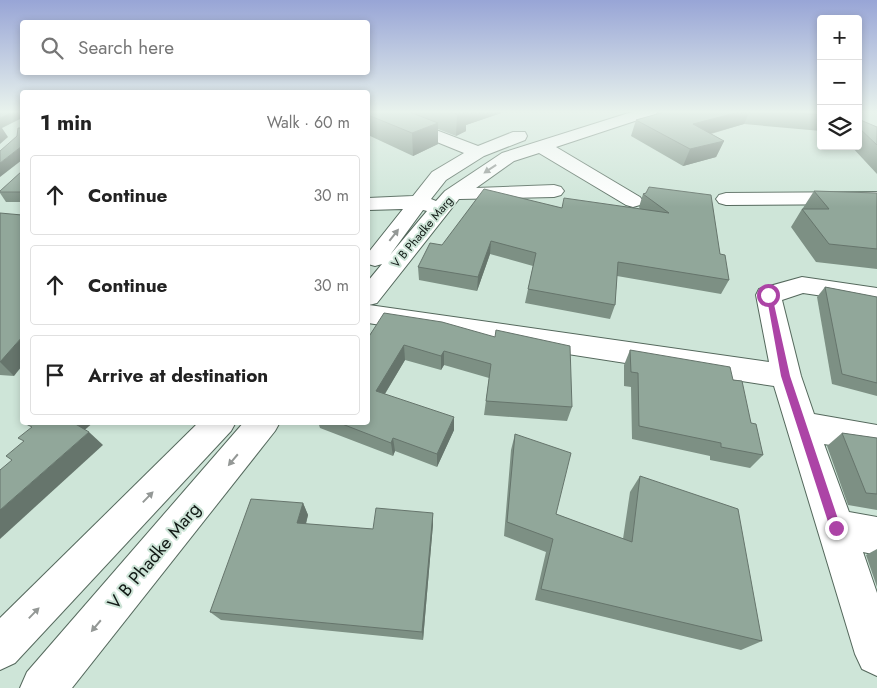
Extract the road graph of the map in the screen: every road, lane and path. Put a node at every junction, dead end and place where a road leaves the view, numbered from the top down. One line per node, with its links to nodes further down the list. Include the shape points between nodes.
1 (452, 143): 5 (street)
2 (501, 143): 5 (street, V B Phadke Marg)
3 (550, 143): 4 (street, V B Phadke Marg)
4 (541, 146): 9 (street); 10 (street, V B Phadke Marg, one-way to 10, via 508,157)
5 (478, 152): 10 (street, V B Phadke Marg, via 439,176)
6 (554, 190): 10 (street)
7 (877, 198): 8 (street)
8 (726, 199)
9 (632, 201)
10 (437, 202): 11 (street); 12 (street, V B Phadke Marg, one-way to 10); 13 (street, V B Phadke Marg)
11 (370, 204)
12 (370, 267)
13 (370, 294)
14 (877, 296): 16 (street, via 802,285 768,295)
15 (370, 314): 16 (street)
16 (786, 376): 19 (street)
17 (217, 425): 23 (street, one-way to 17)
18 (262, 425): 25 (street, V B Phadke Marg, one-way to 25)
19 (802, 426): 20 (street); 21 (street)
20 (877, 439)
21 (836, 528): 22 (street); 24 (street)
22 (877, 536)
23 (0, 648)
24 (877, 654)
25 (43, 688)

